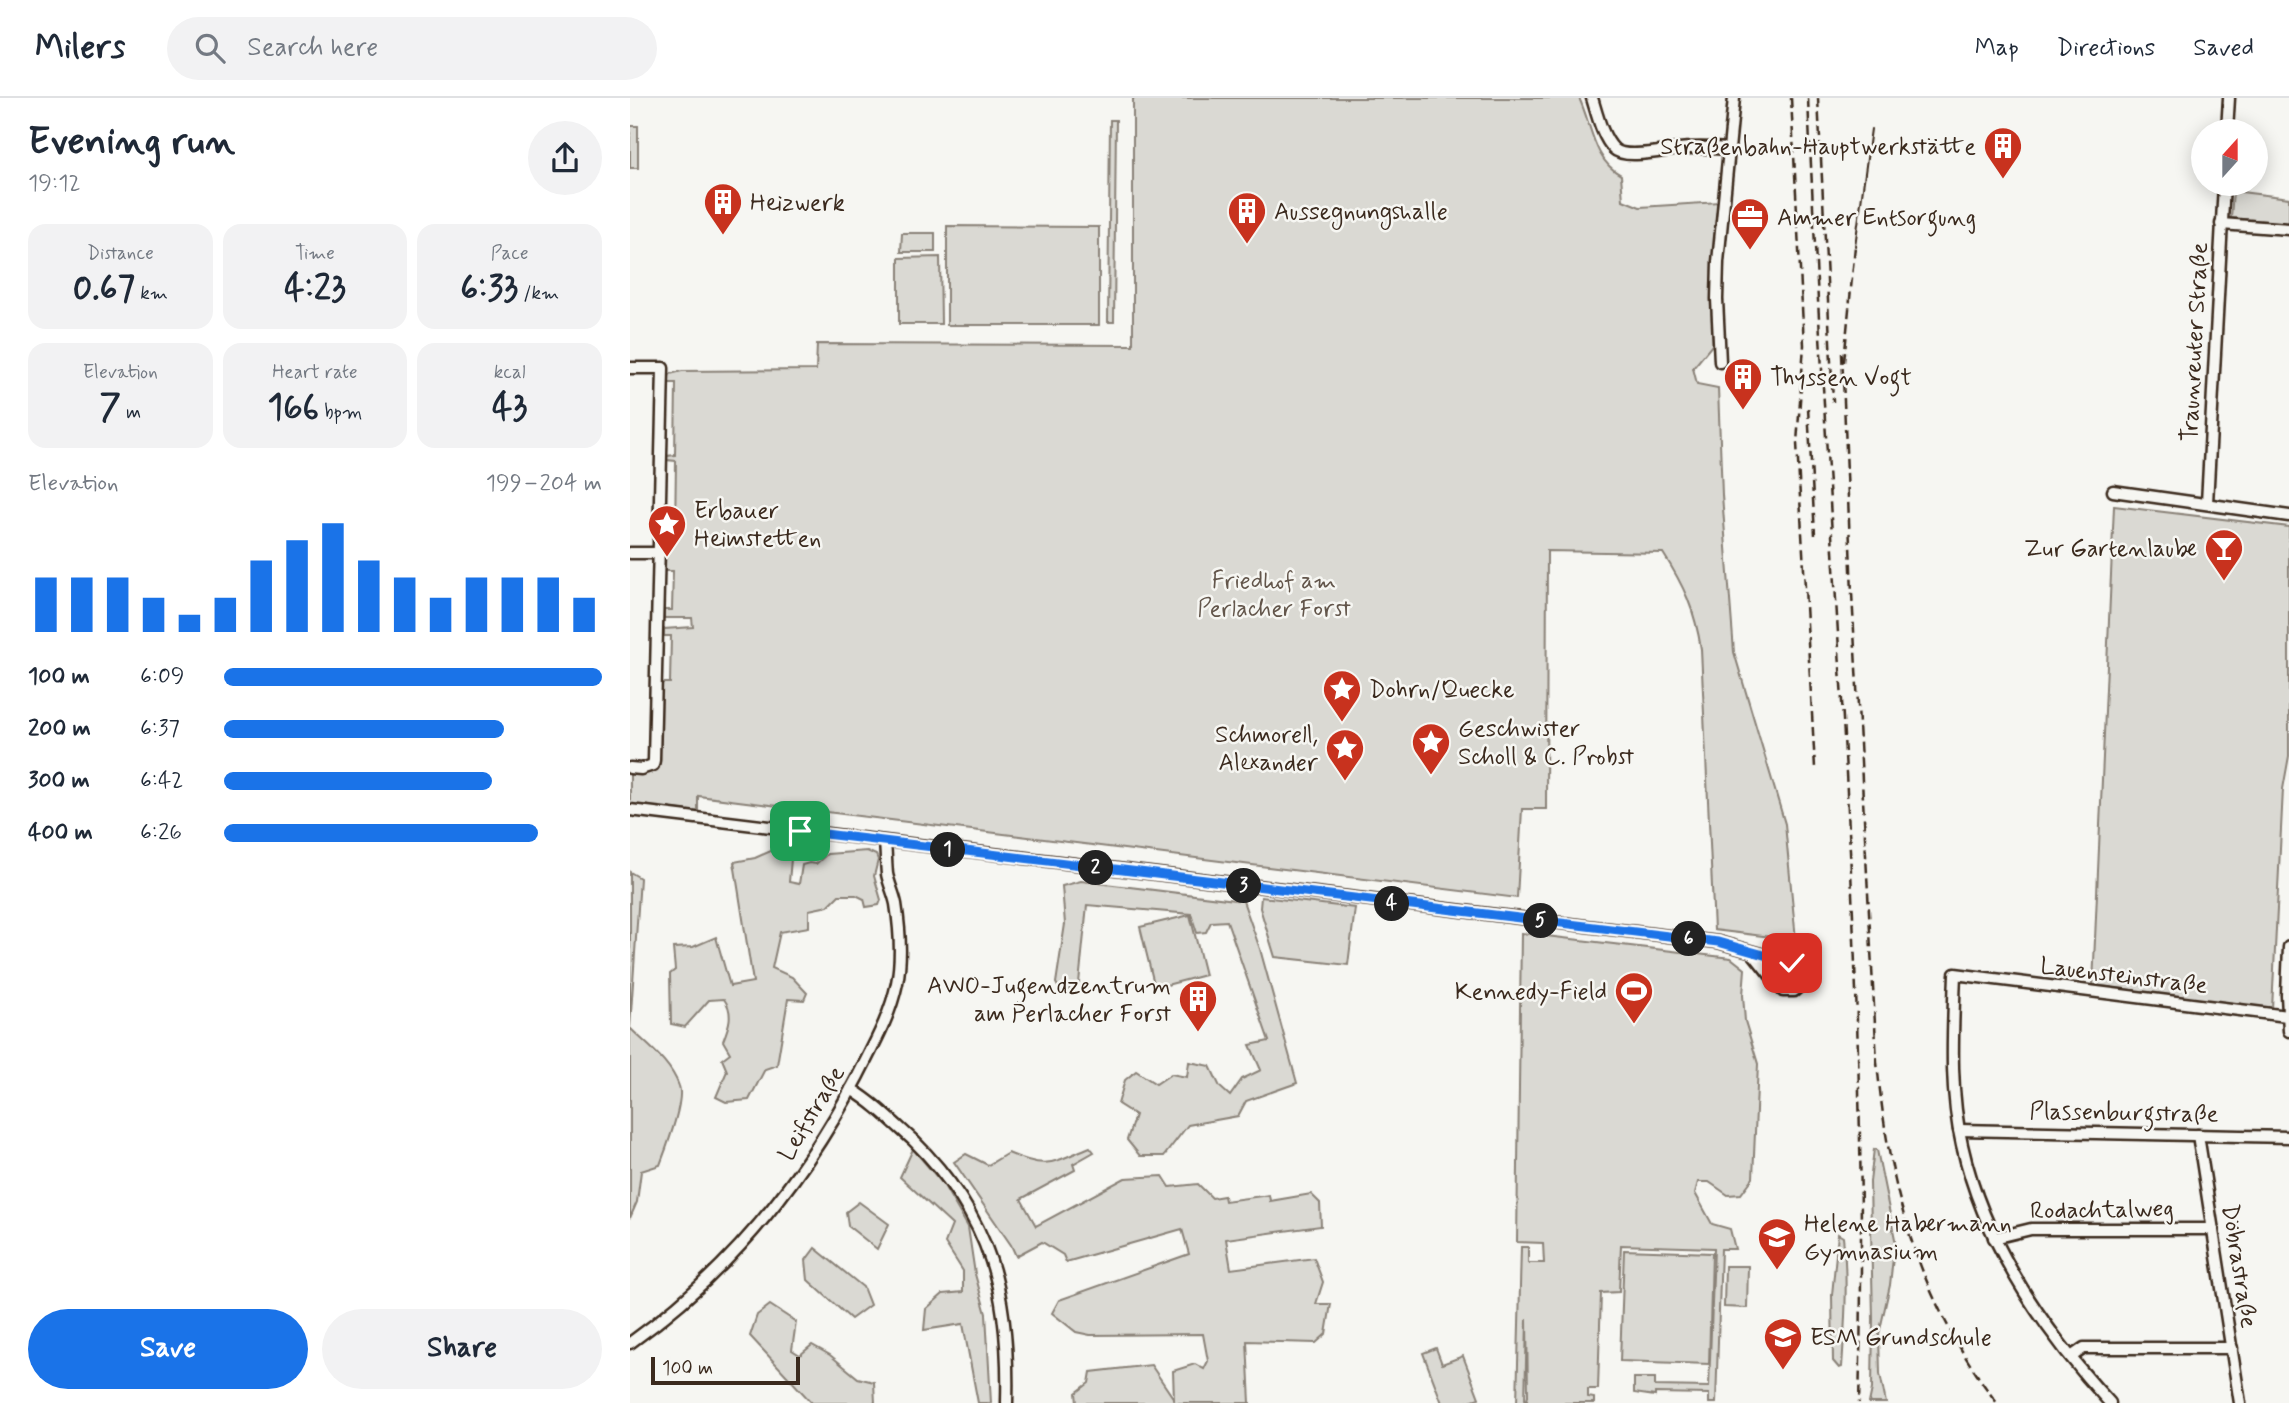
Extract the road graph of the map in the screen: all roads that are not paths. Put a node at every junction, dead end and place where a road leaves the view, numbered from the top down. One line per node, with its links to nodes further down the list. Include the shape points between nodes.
1 (1592, 98): 5 (street, via 1607,140 1620,154)
2 (1734, 98): 5 (street)
3 (2229, 98): 4 (street)
4 (2228, 119)
5 (1729, 149): 9 (street, via 1717,299)
6 (2223, 196): 7 (street, Traunreuter Straße)
7 (2221, 225): 8 (street); 12 (street, Traunreuter Straße)
8 (2289, 229)
9 (1720, 362)
10 (630, 368): 15 (street, via 663,368)
11 (2113, 491): 12 (street)
12 (2207, 503): 13 (street)
13 (2289, 516)
14 (630, 553): 15 (street)
15 (660, 553): 16 (street, via 655,751 653,765)
16 (630, 768)
17 (630, 810): 18 (street)
18 (886, 842): 20 (street, via 1718,942); 23 (street, Leifstraße, via 900,942 897,982 883,1026)
19 (2289, 947): 21 (street)
20 (1752, 952): 20 (street, via 1778,988 1794,991 1802,984 1802,973 1792,963)
21 (2287, 1016): 22 (street); 24 (street, Lauensteinstraße, via 1955,974 1953,1070)
22 (2289, 1031)
23 (851, 1089): 29 (street, Leifstraße, via 814,1153 763,1223 684,1302); 32 (street, via 920,1147 968,1209 987,1250 1004,1310)
24 (1959, 1130): 25 (street, Plassenburgstraße); 28 (street)
25 (2198, 1135): 26 (street, Plassenburgstraße); 27 (street, Döbrastraße)
26 (2289, 1137)
27 (2213, 1229): 28 (street, Rodachtalweg, via 2031,1230); 30 (street, Döbrastraße)
28 (1993, 1238): 31 (street, via 2020,1286)
29 (630, 1343)
30 (2232, 1348): 31 (street, via 2084,1348); 34 (street, Döbrastraße)
31 (2071, 1357): 33 (street)
32 (1007, 1403)
33 (2110, 1403)
34 (2240, 1403)

